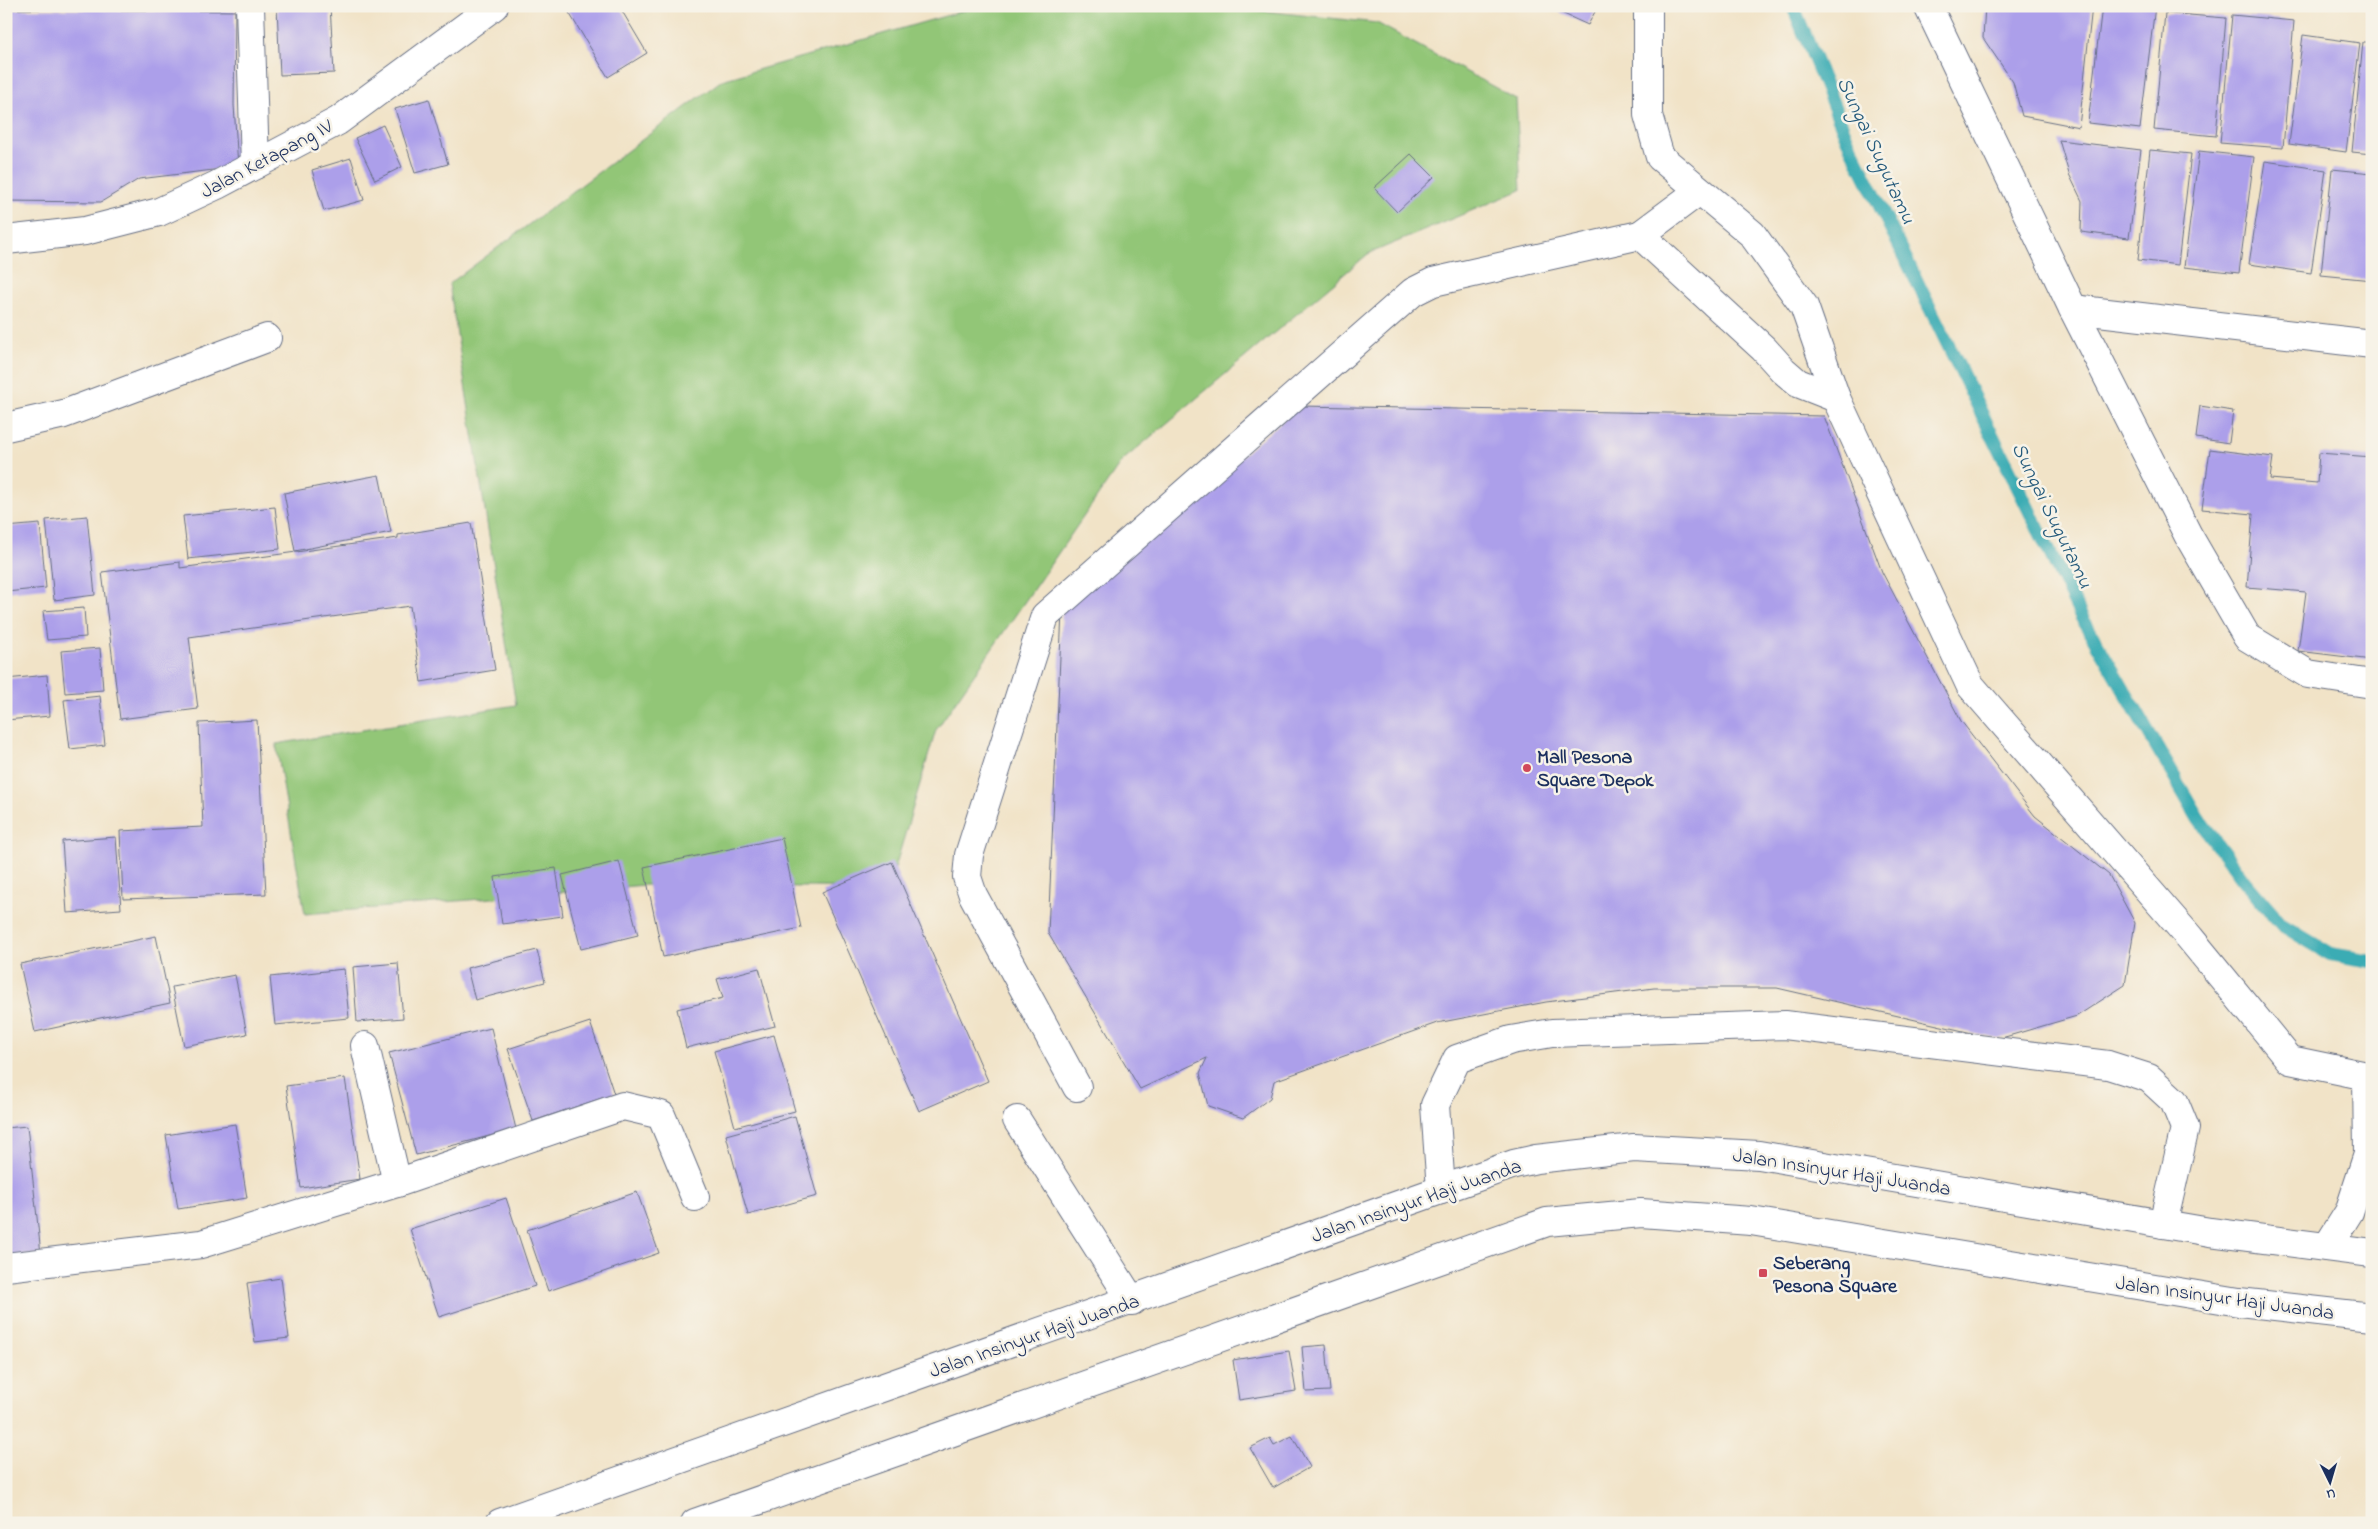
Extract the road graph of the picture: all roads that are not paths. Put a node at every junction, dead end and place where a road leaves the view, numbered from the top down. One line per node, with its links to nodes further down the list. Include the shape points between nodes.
1 (250, 6): 5 (main road)
2 (494, 6): 5 (main road, Jalan Ketapang IV, via 338,120)
3 (1648, 6): 6 (main road, via 1648,115 1660,157)
4 (1928, 6): 9 (main road)
5 (254, 165): 8 (main road, Jalan Ketapang IV, via 159,212 85,231)
6 (1699, 191): 7 (main road); 12 (main road, via 1752,234 1804,306)
7 (1640, 235): 12 (main road, via 1798,383); 17 (main road, via 1433,282 1413,292 1045,616 969,856 967,877 973,895)
8 (6, 240)
9 (2073, 309): 11 (main road); 14 (main road, via 2188,535 2247,637 2308,674)
10 (267, 338): 13 (main road, via 64,414)
11 (2372, 344)
12 (1836, 398): 16 (main road, via 1970,684 2190,938 2290,1060)
13 (6, 427)
14 (2372, 684)
15 (365, 1046): 20 (main road)
16 (2369, 1076): 19 (main road)
17 (1077, 1087)
18 (1017, 1120): 27 (main road)
19 (2370, 1154): 24 (main road, via 2349,1212)
20 (397, 1183): 22 (main road, via 623,1106 661,1115); 26 (main road, via 201,1244)
21 (1441, 1190): 23 (main road, Jalan Insinyur Haji Juanda, via 1536,1159 1634,1148 1759,1155); 23 (main road, via 1435,1104 1457,1059 1511,1040 1552,1034 1785,1025 2108,1065 2149,1078 2174,1102 2185,1128); 27 (main road, Jalan Insinyur Haji Juanda)
22 (695, 1197)
23 (2162, 1224): 24 (main road, Jalan Insinyur Haji Juanda)
24 (2327, 1247): 25 (main road, Jalan Insinyur Haji Juanda)
25 (2372, 1253)
26 (6, 1267)
27 (1132, 1301): 29 (main road, Jalan Insinyur Haji Juanda)
28 (2372, 1317): 30 (main road, Jalan Insinyur Haji Juanda, via 2239,1302 1750,1221 1641,1214 1547,1222)
29 (500, 1523)
30 (696, 1523)

